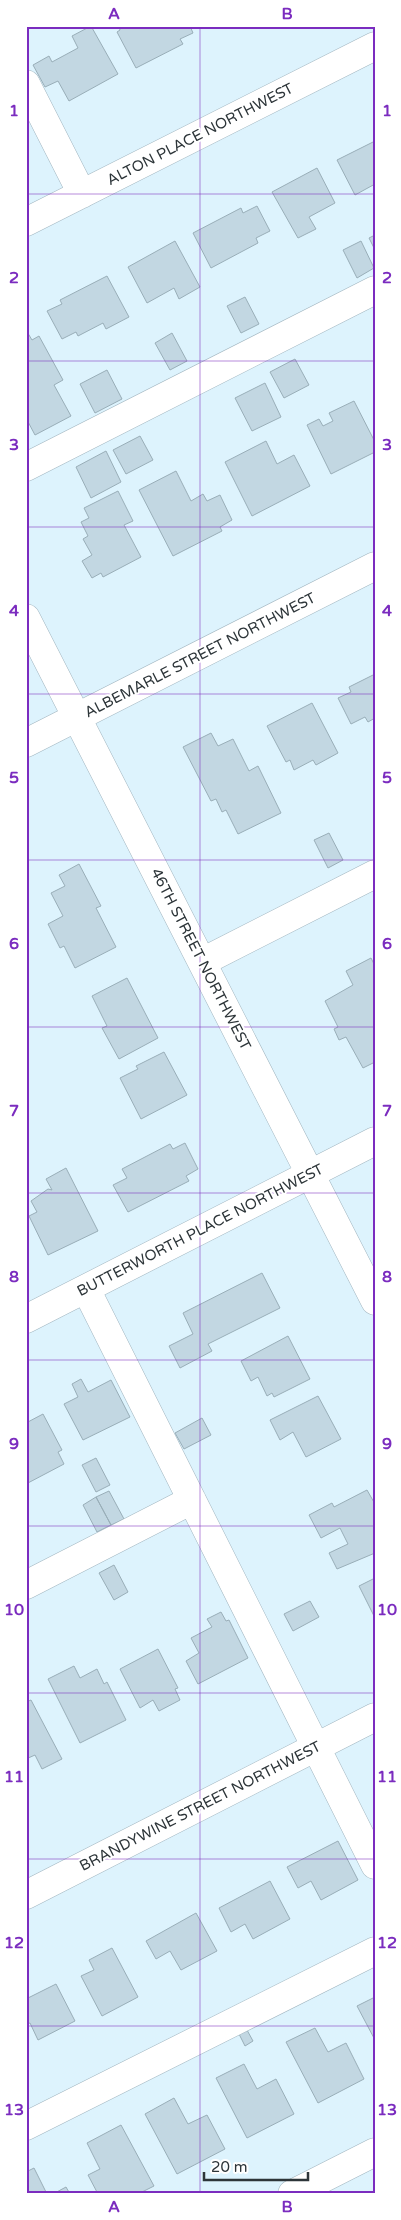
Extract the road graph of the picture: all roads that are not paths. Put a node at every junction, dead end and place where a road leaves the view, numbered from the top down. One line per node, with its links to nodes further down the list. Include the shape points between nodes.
1 (375, 46): 3 (street, ALTON PLACE NORTHWEST)
2 (26, 84): 3 (street)
3 (82, 194): 4 (street, ALTON PLACE NORTHWEST)
4 (26, 222)
5 (375, 290): 6 (street)
6 (26, 466)
7 (375, 566): 9 (street, ALBEMARLE STREET NORTHWEST)
8 (26, 618): 9 (street, 46TH STREET NORTHWEST)
9 (77, 717): 10 (street, ALBEMARLE STREET NORTHWEST); 12 (street, 46TH STREET NORTHWEST)
10 (26, 743)
11 (375, 874): 12 (street)
12 (202, 962): 14 (street, 46TH STREET NORTHWEST)
13 (375, 1141): 14 (street, BUTTERWORTH PLACE NORTHWEST)
14 (310, 1174): 15 (street, BUTTERWORTH PLACE NORTHWEST); 16 (street, 46TH STREET NORTHWEST)
15 (86, 1288): 17 (street, BUTTERWORTH PLACE NORTHWEST); 18 (street)
16 (375, 1301)
17 (26, 1319)
18 (192, 1500): 19 (street); 21 (street)
19 (26, 1585)
20 (375, 1717): 21 (street, BRANDYWINE STREET NORTHWEST)
21 (315, 1748): 22 (street); 23 (street, BRANDYWINE STREET NORTHWEST)
22 (375, 1865)
23 (26, 1895)
24 (375, 1950): 25 (street)
25 (26, 2126)
26 (375, 2152): 27 (street)
27 (292, 2194)

